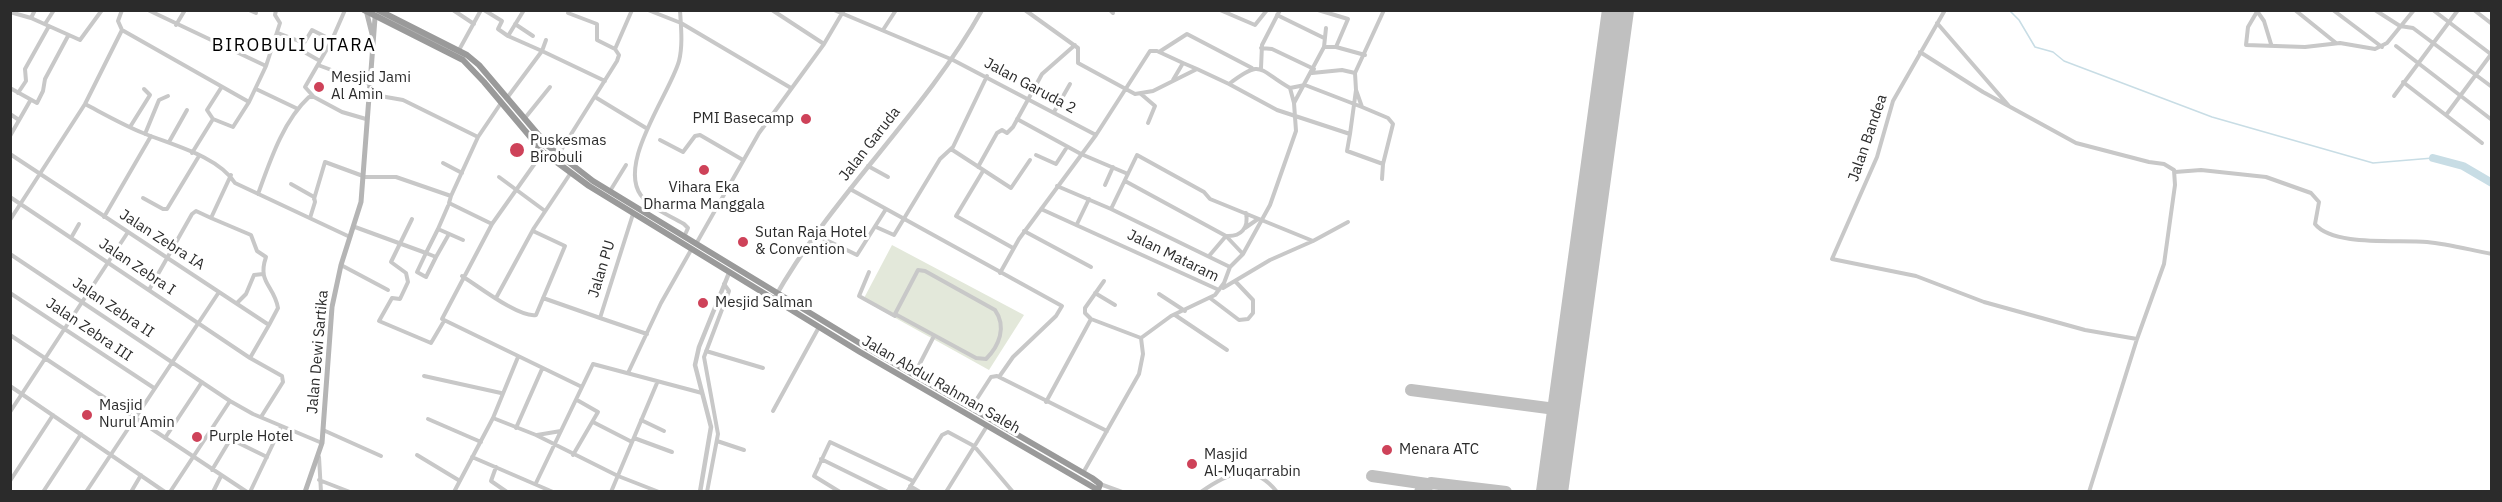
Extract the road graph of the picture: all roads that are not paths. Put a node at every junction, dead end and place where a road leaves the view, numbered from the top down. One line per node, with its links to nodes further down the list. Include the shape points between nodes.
1 (35, 10): 41 (street)
2 (54, 10): 48 (street)
3 (102, 10): 57 (street, via 84,39)
4 (122, 10): 53 (street, via 118,21)
5 (148, 10): 49 (street)
6 (185, 10): 49 (street)
7 (249, 10): 40 (street)
8 (276, 10): 55 (street)
9 (345, 10): 61 (street)
10 (378, 10): 73 (highway, Jalan Abdul Rahman Saleh)
11 (453, 10): 44 (street)
12 (483, 10): 44 (street); 58 (street, via 502,21 498,29)
13 (524, 10): 45 (street)
14 (633, 10): 74 (street)
15 (648, 10): 50 (street)
16 (680, 10): 50 (street)
17 (772, 10): 65 (street)
18 (834, 10): 38 (street, Jalan Garuda 2)
19 (896, 10): 54 (street)
20 (982, 10): 81 (street, Jalan Garuda)
21 (1026, 10): 66 (street)
22 (1220, 10): 23 (street, via 1255,25)
23 (1268, 10)
24 (1318, 10): 70 (street, via 1348,19)
25 (1384, 10): 80 (street)
26 (1945, 10): 46 (street, Jalan Bandea)
27 (2295, 10): 63 (street)
28 (2375, 10): 51 (street)
29 (2433, 10): 43 (street)
30 (2458, 10): 43 (street)
31 (2474, 10): 47 (street)
32 (2258, 11): 67 (street); 67 (street, via 2248,27 2246,45)
33 (2336, 11): 71 (street)
34 (2413, 11): 51 (street)
35 (10, 12): 41 (street)
36 (365, 12): 42 (highway, Jalan Abdul Rahman Saleh); 56 (main road)
37 (568, 13): 74 (street, via 597,24 597,40)
38 (843, 13): 54 (street, Jalan Garuda 2); 65 (street)
39 (1279, 13): 60 (street); 72 (street)
40 (256, 14)
41 (31, 18): 48 (street)
42 (375, 18): 56 (main road, Jalan Dewi Sartika); 121 (highway, Jalan Abdul Rahman Saleh, via 463,60)
43 (2449, 23): 64 (street); 79 (street)
44 (474, 24): 73 (street)
45 (515, 24): 58 (street); 59 (street)
46 (1937, 24): 77 (street, Jalan Bandea); 128 (street)
47 (2492, 24)
48 (47, 25): 57 (street); 110 (street)
49 (176, 25): 85 (street)
50 (683, 25): 104 (street); 144 (street, via 677,68)
51 (2400, 26): 64 (street, via 2413,28); 71 (street)
52 (1326, 28): 60 (street)
53 (122, 30): 103 (street); 125 (street)
54 (883, 30): 81 (street, Jalan Garuda 2)
55 (278, 33): 61 (street, via 304,44 312,30); 85 (street)
56 (373, 35): 96 (main road, Jalan Dewi Sartika)
57 (68, 36): 122 (street, via 37,103)
58 (508, 36): 75 (street)
59 (533, 36)
60 (1324, 38): 69 (street)
61 (332, 40): 83 (street)
62 (546, 40): 75 (street)
63 (2336, 43): 67 (street, via 2305,47); 71 (street, via 2373,50)
64 (2434, 43): 82 (street); 91 (street)
65 (824, 44): 104 (street)
66 (1075, 45): 108 (street, via 1079,50 1078,63); 119 (street, via 1042,74)
67 (2271, 45)
68 (2396, 46): 82 (street)
69 (1324, 47): 70 (street); 89 (street)
70 (1336, 47): 80 (street)
71 (2382, 47)
72 (1261, 48): 87 (street); 89 (street, via 1272,49)
73 (459, 50): 121 (highway, Jalan Abdul Rahman Saleh, via 479,65)
74 (615, 50): 93 (street, via 619,58)
75 (542, 51): 93 (street); 121 (street)
76 (1159, 51): 84 (street); 86 (street, via 1187,34); 108 (street, via 1150,51)
77 (1920, 52): 128 (street); 280 (street, Jalan Bandea, via 1893,101 1877,157 1832,259 1916,276 1984,302 2085,330)
78 (306, 53): 83 (street)
79 (2491, 54): 91 (street)
80 (1365, 55): 90 (street)
81 (953, 60): 92 (street, Jalan Garuda 2); 168 (street, Jalan Garuda)
82 (2419, 62): 95 (street); 114 (street)
83 (319, 63): 96 (street); 117 (street, via 305,87)
84 (1183, 63): 88 (street); 94 (street)
85 (266, 66): 107 (street)
86 (1252, 68): 87 (street); 98 (street)
87 (1261, 68): 105 (street)
88 (1197, 69): 94 (street); 98 (street)
89 (1313, 71): 90 (street); 99 (street)
90 (1355, 73): 109 (street)
91 (2475, 75): 101 (street); 114 (street)
92 (987, 76): 119 (street, Jalan Garuda 2); 155 (street)
93 (605, 81): 118 (street)
94 (1172, 82): 113 (street)
95 (2403, 82): 116 (street); 133 (street)
96 (369, 84): 112 (main road, Jalan Dewi Sartika)
97 (1070, 84): 131 (street)
98 (1228, 84): 132 (street)
99 (1305, 86): 105 (street); 124 (street); 126 (street)
100 (550, 87): 136 (street)
101 (2492, 87)
102 (10, 88): 110 (street)
103 (221, 88): 123 (street); 137 (street, via 207,110)
104 (791, 88): 163 (street)
105 (1290, 88): 124 (street)
106 (144, 89): 111 (street)
107 (256, 89): 123 (street); 129 (street)
108 (1125, 89): 113 (street); 147 (street)
109 (1356, 90): 126 (street); 127 (street)
110 (18, 93): 122 (street)
111 (150, 94): 120 (street); 143 (street)
112 (369, 94): 135 (main road, Jalan Dewi Sartika); 150 (street, via 403,100)
113 (1140, 94): 141 (street, via 1155,106)
114 (2460, 95): 133 (street); 140 (street)
115 (168, 96): 120 (street)
116 (2394, 96)
117 (314, 97): 129 (street); 135 (street, via 342,112)
118 (595, 97): 144 (street); 160 (street)
119 (1028, 99): 131 (street, Jalan Garuda 2); 138 (street)
120 (159, 100): 145 (street)
121 (504, 100): 136 (highway, Jalan Abdul Rahman Saleh); 150 (street); 156 (highway, Jalan Abdul Rahman Saleh)
122 (30, 101): 139 (street)
123 (249, 102): 137 (street, via 232,128)
124 (1294, 103): 132 (street)
125 (85, 104): 143 (street); 173 (street)
126 (1353, 105): 127 (street); 146 (street)
127 (1362, 107): 166 (street, via 1393,124)
128 (2010, 107): 172 (street, via 2076,143 2169,165)
129 (298, 109): 189 (street, via 272,156)
130 (187, 110): 152 (street)
131 (1054, 112): 147 (street, Jalan Garuda 2)
132 (1294, 115): 146 (street); 209 (street, via 1297,129)
133 (2445, 115): 153 (street)
134 (13, 116): 139 (street); 142 (street)
135 (366, 118): 178 (main road, Jalan Dewi Sartika)
136 (525, 118): 160 (highway, Jalan Abdul Rahman Saleh)
137 (213, 119): 157 (street)
138 (1017, 119): 154 (street); 170 (street, via 1010,132 999,130)
139 (19, 120): 148 (street)
140 (2492, 120)
141 (1148, 123)
142 (10, 124)
143 (130, 127): 145 (street)
144 (646, 128): 226 (street, via 636,173 639,192 650,204 684,224 688,228)
145 (145, 134): 149 (street)
146 (1350, 134): 166 (street, via 1347,151)
147 (1096, 135): 159 (street)
148 (10, 136)
149 (151, 136): 152 (street); 203 (street)
150 (478, 137): 174 (street)
151 (660, 140): 163 (street, via 683,152 700,135)
152 (169, 142): 157 (street)
153 (2481, 143)
154 (1067, 147): 159 (street); 161 (street, via 1056,164)
155 (951, 149): 170 (street); 207 (street, via 945,151)
156 (543, 152): 175 (highway, Jalan Abdul Rahman Saleh); 186 (street)
157 (192, 153): 162 (street)
158 (10, 154): 173 (street, Jalan Zebra IA)
159 (1081, 154): 169 (street); 185 (street)
160 (558, 155): 188 (highway, Jalan Abdul Rahman Saleh)
161 (1036, 155)
162 (199, 156): 177 (street); 192 (street, via 167,209)
163 (743, 160): 231 (street)
164 (1030, 160): 171 (street, via 1011,188)
165 (443, 163): 174 (street)
166 (1383, 164): 181 (street)
167 (626, 165): 188 (street)
168 (868, 166): 180 (street); 187 (street, Jalan Garuda)
169 (1113, 166): 176 (street); 184 (street)
170 (978, 167): 171 (street)
171 (983, 171): 232 (street, via 956,216)
172 (2175, 172): 236 (street, via 2250,174 2311,194 2319,202 2315,224 2326,233 2361,240 2427,242); 280 (street, via 2164,264)
173 (41, 173): 195 (street); 203 (street, Jalan Zebra IA)
174 (462, 173): 190 (street)
175 (570, 174): 200 (street); 202 (highway, Jalan Abdul Rahman Saleh)
176 (1128, 174): 182 (street); 201 (street, via 1135,156 1139,156 1210,199)
177 (231, 175): 189 (street, via 235,183); 204 (street)
178 (364, 177): 190 (street, via 396,177); 193 (street, via 325,162); 215 (main road, Jalan Dewi Sartika)
179 (499, 177): 186 (street)
180 (888, 177)
181 (1383, 179)
182 (1125, 181): 197 (street); 224 (street)
183 (291, 184): 193 (street)
184 (1105, 185)
185 (1057, 186): 194 (street); 199 (street)
186 (516, 189): 200 (street); 213 (street)
187 (850, 189): 198 (street); 223 (street, Jalan Garuda)
188 (610, 191): 210 (highway, Jalan Abdul Rahman Saleh)
189 (258, 194): 205 (street)
190 (451, 196): 213 (street, via 449,203)
191 (10, 197): 195 (street, Jalan Zebra I)
192 (143, 198)
193 (314, 199): 205 (street)
194 (1089, 199): 197 (street); 214 (street)
195 (21, 203): 208 (street); 227 (street, Jalan Zebra I)
196 (448, 206): 217 (street)
197 (1112, 208): 237 (street)
198 (886, 209): 207 (street); 216 (street)
199 (1041, 209): 214 (street, Jalan Mataram); 220 (street)
200 (545, 211): 219 (street)
201 (1246, 213): 209 (street); 218 (street)
202 (633, 214): 210 (highway, Jalan Abdul Rahman Saleh); 268 (street, Jalan PU)
203 (104, 217): 221 (street, Jalan Zebra IA)
204 (212, 218): 239 (street, via 196,211 192,214); 247 (street, via 251,235 257,251 266,257)
205 (310, 218): 225 (street)
206 (412, 219): 230 (street)
207 (904, 219): 216 (street, via 893,236); 246 (street)
208 (10, 220)
209 (1261, 220): 218 (street); 229 (street); 235 (street)
210 (652, 222): 226 (highway, Jalan Abdul Rahman Saleh); 231 (highway, Jalan Abdul Rahman Saleh)
211 (1348, 222): 229 (street)
212 (79, 224): 227 (street)
213 (492, 224): 248 (street)
214 (1077, 224): 254 (street, Jalan Mataram)
215 (355, 227): 225 (main road, Jalan Dewi Sartika); 230 (street)
216 (876, 227): 223 (street, via 857,255)
217 (438, 229): 222 (street); 233 (street)
218 (1244, 229): 224 (street, via 1237,236)
219 (533, 231): 260 (street); 261 (street, via 565,246)
220 (1024, 231): 232 (street); 242 (street)
221 (128, 232): 239 (street, Jalan Zebra IA); 240 (street)
222 (449, 234): 228 (street); 238 (street)
223 (816, 235): 259 (street, Jalan Garuda)
224 (1227, 236): 235 (street); 237 (street)
225 (350, 237): 241 (main road, Jalan Dewi Sartika)
226 (684, 237): 231 (highway, Jalan Abdul Rahman Saleh)
227 (71, 238): 240 (street, Jalan Zebra I)
228 (463, 240)
229 (1313, 241): 249 (street)
230 (400, 244): 233 (street); 271 (street, via 391,264 406,273 408,282 400,299 392,298 379,321 432,344)
231 (694, 247): 245 (highway, Jalan Abdul Rahman Saleh); 259 (highway, Jalan Abdul Rahman Saleh); 276 (street)
232 (1013, 248): 246 (street)
233 (426, 253): 238 (street); 238 (street, via 418,274 428,276)
234 (10, 254): 263 (street, Jalan Zebra II)
235 (1243, 254): 243 (street)
236 (2492, 254)
237 (1209, 256): 243 (street)
238 (436, 257)
239 (168, 258): 252 (street); 255 (street, Jalan Zebra IA)
240 (107, 263): 252 (street, Jalan Zebra I); 263 (street)
241 (341, 266): 253 (street); 319 (main road, Jalan Dewi Sartika, via 332,307)
242 (1091, 267)
243 (1230, 267): 254 (street)
244 (869, 272): 269 (street, via 859,297)
245 (729, 273): 251 (street); 259 (highway, Jalan Abdul Rahman Saleh)
246 (1000, 273): 293 (street, via 1062,306)
247 (263, 274): 264 (street, via 254,275 246,294); 273 (street, via 279,308)
248 (462, 276): 260 (street); 271 (street)
249 (1235, 280): 254 (street); 262 (street, via 1253,300 1253,313 1248,319 1239,320)
250 (1104, 281): 257 (street)
251 (723, 284): 282 (street, via 729,291); 300 (street, via 696,357)
252 (149, 290): 272 (street, Jalan Zebra I)
253 (388, 290)
254 (1220, 290): 262 (street, Jalan Mataram)
255 (219, 292): 264 (street, Jalan Zebra IA); 272 (street)
256 (10, 293): 275 (street, Jalan Zebra III)
257 (1095, 293): 265 (street); 270 (street, via 1084,310)
258 (1159, 294): 266 (street)
259 (775, 296): 274 (highway, Jalan Abdul Rahman Saleh); 283 (highway, Jalan Abdul Rahman Saleh)
260 (496, 298): 261 (street, via 534,317)
261 (543, 298): 268 (street)
262 (1210, 298): 266 (street, Jalan Mataram)
263 (82, 303): 275 (street); 287 (street, Jalan Zebra II)
264 (237, 303): 273 (street, Jalan Zebra IA)
265 (1115, 305)
266 (1185, 310): 267 (street, Jalan Mataram)
267 (1175, 315): 279 (street, Jalan Mataram); 281 (street)
268 (600, 318): 276 (street, Jalan PU)
269 (899, 318): 278 (street); 278 (street, via 896,308 913,275 921,269 995,310 1001,322 998,341 990,355 981,360)
270 (1091, 319): 279 (street); 304 (street)
271 (443, 320): 284 (street)
272 (198, 322): 285 (street, Jalan Zebra I); 287 (street)
273 (269, 325): 285 (street)
274 (819, 326): 283 (highway, Jalan Abdul Rahman Saleh); 306 (street)
275 (65, 329): 286 (street); 298 (street, Jalan Zebra III)
276 (648, 334): 290 (street)
277 (10, 335): 286 (street)
278 (934, 336): 291 (street)
279 (1141, 338): 322 (street, via 1139,374)
280 (2137, 339): 386 (street)
281 (1227, 350)
282 (706, 351): 288 (street); 328 (street, via 703,363 718,419)
283 (870, 353): 291 (highway, Jalan Abdul Rahman Saleh); 315 (highway, Jalan Abdul Rahman Saleh)
284 (518, 357): 289 (street); 299 (street)
285 (250, 358): 309 (street, Jalan Zebra I, via 283,379)
286 (46, 359): 301 (street); 310 (street)
287 (171, 362): 294 (street, Jalan Zebra II); 298 (street)
288 (763, 368)
289 (542, 369): 297 (street); 317 (street)
290 (628, 374): 295 (street); 297 (street, via 593,364)
291 (914, 375): 305 (highway, Jalan Abdul Rahman Saleh)
292 (424, 376): 299 (street)
293 (999, 377): 304 (street); 305 (street, via 991,377)
294 (202, 382): 303 (street, Jalan Zebra II); 325 (street)
295 (657, 383): 300 (street); 313 (street)
296 (10, 386): 301 (street)
297 (582, 387): 302 (street)
298 (154, 388): 310 (street)
299 (501, 393): 311 (street)
300 (703, 393): 374 (street, via 711,437)
301 (22, 394): 307 (street); 308 (street)
302 (577, 400): 314 (street, via 597,411); 320 (street)
303 (230, 401): 309 (street, Jalan Zebra II); 318 (street)
304 (1046, 402): 322 (street)
305 (971, 408): 329 (highway, Jalan Abdul Rahman Saleh)
306 (773, 411)
307 (10, 412)
308 (53, 415): 323 (street); 352 (street)
309 (261, 417): 316 (street, Jalan Zebra II)
310 (135, 418): 325 (street); 336 (street)
311 (493, 418): 317 (street); 330 (street)
312 (428, 419): 330 (street)
313 (641, 420): 321 (street); 327 (street)
314 (593, 422): 327 (street); 337 (street)
315 (987, 426): 329 (highway, Jalan Abdul Rahman Saleh); 333 (street)
316 (281, 427): 331 (street, Jalan Zebra II); 341 (street)
317 (516, 428): 324 (street)
318 (212, 430): 326 (street); 343 (street)
319 (323, 430): 331 (main road, Jalan Dewi Sartika); 340 (street)
320 (562, 430): 324 (street); 332 (street)
321 (664, 431)
322 (1107, 431): 347 (street)
323 (81, 434): 336 (street); 359 (street)
324 (536, 435): 332 (street)
325 (165, 438): 343 (street)
326 (230, 440): 341 (street); 346 (street)
327 (633, 440): 335 (street); 350 (street)
328 (717, 441): 334 (street); 375 (street)
329 (1019, 441): 347 (highway, Jalan Abdul Rahman Saleh); 358 (highway, Jalan Abdul Rahman Saleh)
330 (481, 442): 342 (street)
331 (322, 443): 339 (main road, Jalan Dewi Sartika)
332 (555, 446): 337 (street); 355 (street)
333 (974, 446): 354 (street, via 944,432); 381 (street); 382 (street)
334 (744, 450)
335 (672, 452)
336 (111, 454): 348 (street); 360 (street)
337 (573, 454): 350 (street)
338 (417, 455): 353 (street)
339 (319, 456): 351 (street); 366 (main road, Jalan Dewi Sartika)
340 (381, 456)
341 (267, 457): 365 (street)
342 (472, 457): 345 (street); 353 (street)
343 (193, 458): 346 (street); 363 (street)
344 (821, 459): 354 (street, via 831,442); 356 (street, via 814,476); 378 (street)
345 (496, 467): 355 (street); 370 (street, via 491,481)
346 (212, 470): 349 (street)
347 (1083, 473): 358 (highway, Jalan Abdul Rahman Saleh)
348 (141, 475): 361 (street); 362 (street)
349 (221, 476): 364 (street); 365 (street)
350 (618, 476): 372 (street); 373 (street)
351 (319, 480): 367 (street); 368 (street)
352 (10, 481)
353 (460, 481): 369 (street)
354 (913, 481): 357 (street)
355 (536, 483): 371 (street)
356 (826, 485): 376 (street); 377 (street)
357 (910, 486): 379 (street); 380 (street)
358 (1100, 489): 383 (street, Jalan Abdul Rahman Saleh)
359 (43, 492)
360 (86, 492)
361 (130, 492)
362 (165, 492)
363 (170, 492)
364 (213, 492)
365 (248, 492)
366 (305, 492)
367 (321, 492)
368 (350, 492)
369 (454, 492)
370 (507, 492)
371 (553, 492)
372 (611, 492)
373 (659, 492)
374 (700, 492)
375 (707, 492)
376 (827, 492)
377 (840, 492)
378 (888, 492)
379 (907, 492)
380 (920, 492)
381 (946, 492)
382 (1013, 492)
383 (1122, 492)
384 (1201, 492): 385 (street, via 1228,476 1243,473 1264,477)
385 (1277, 492)
386 (2090, 492)

